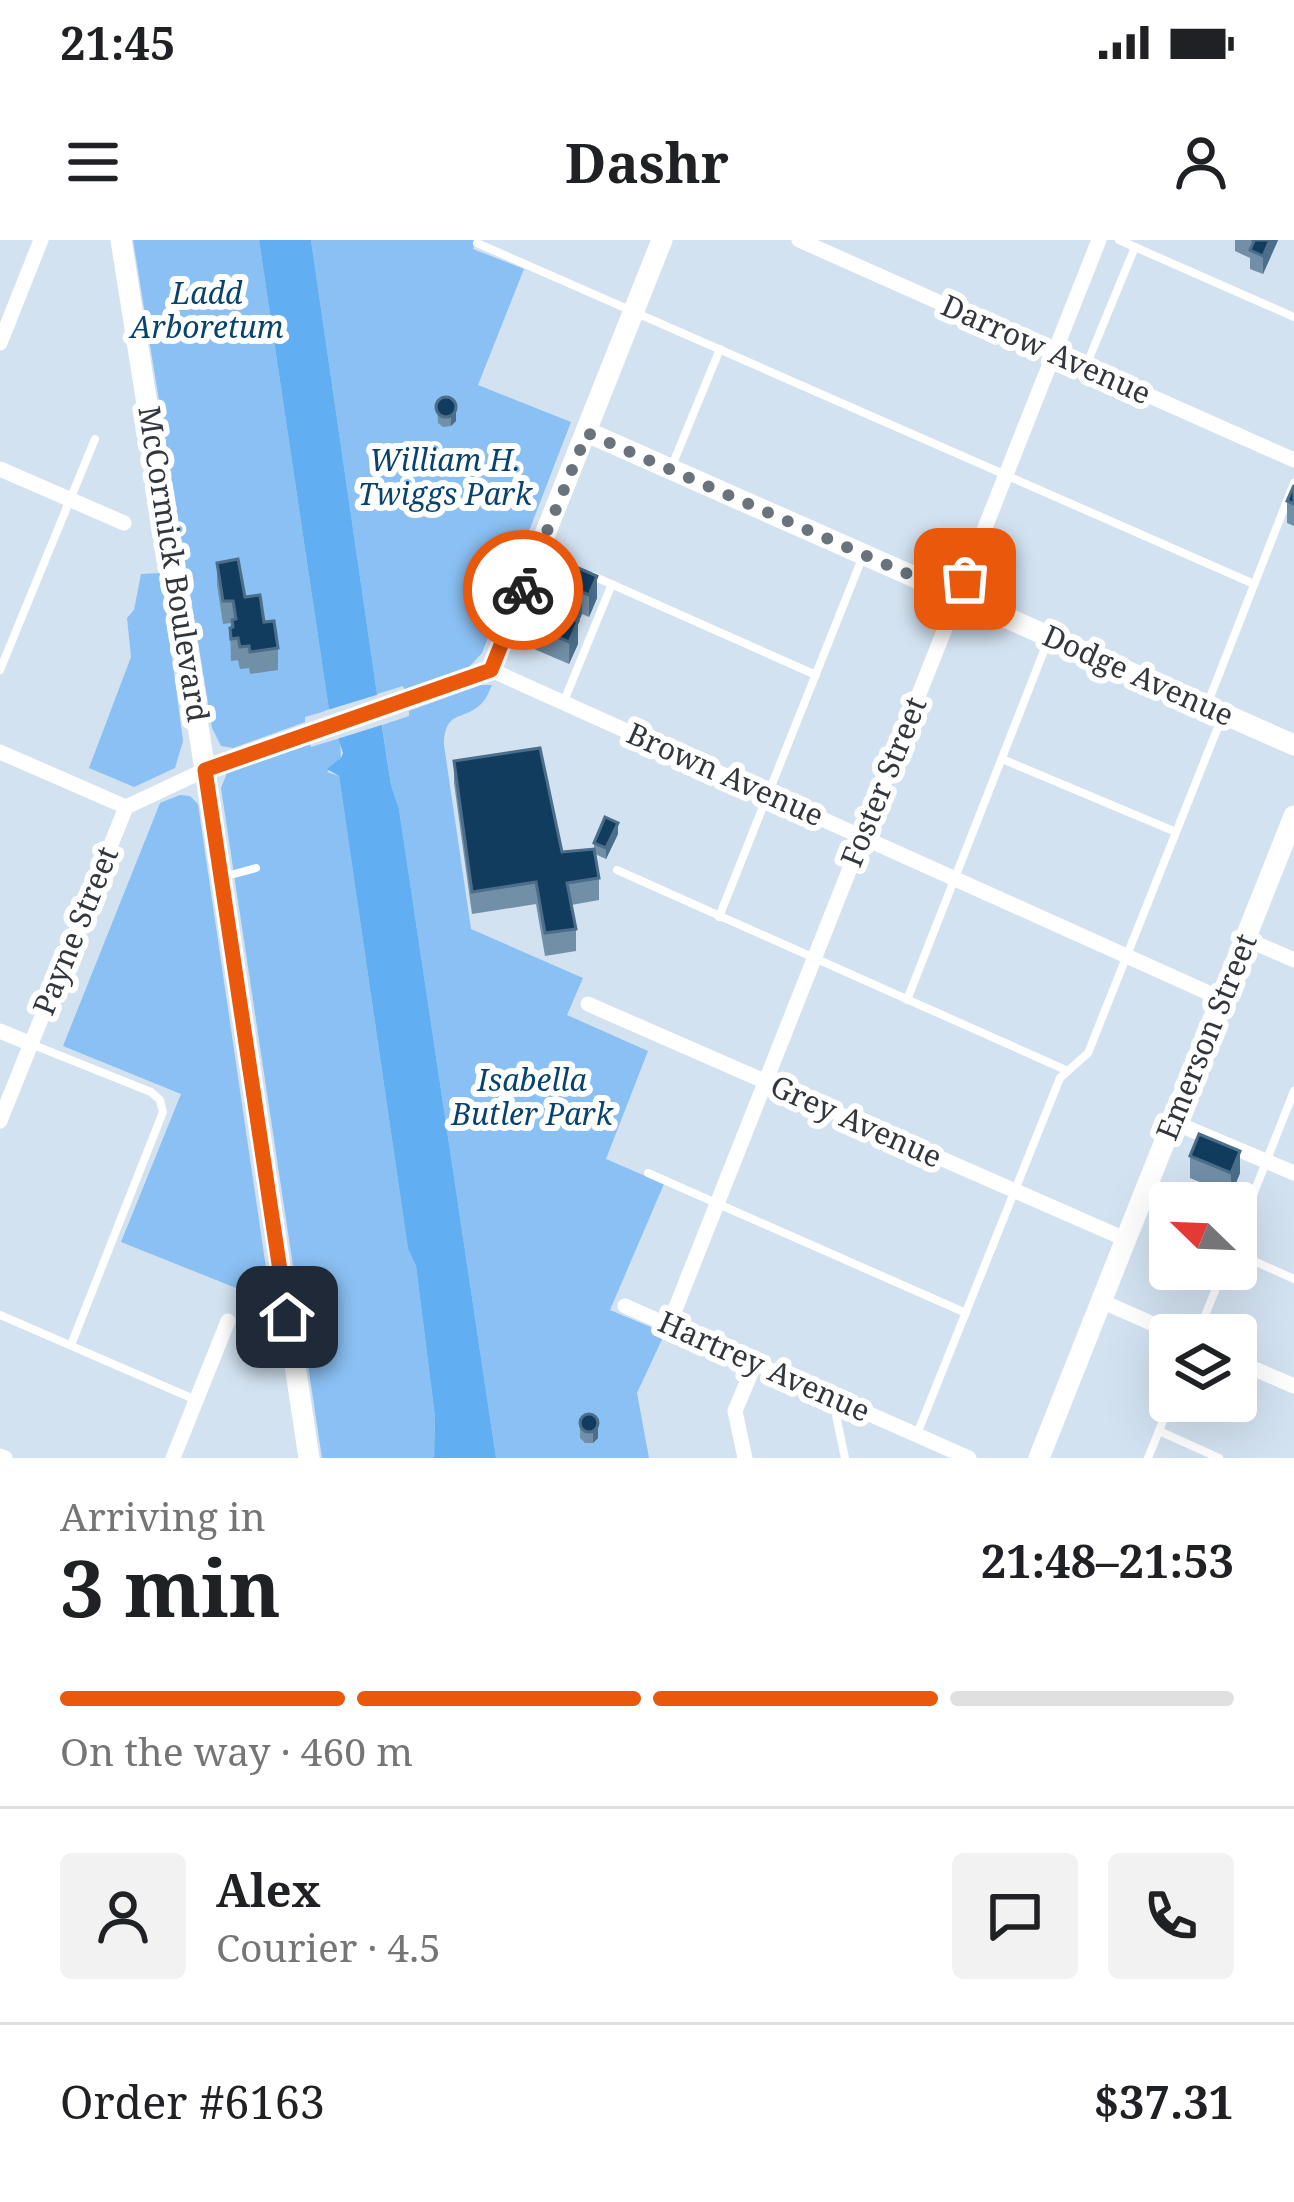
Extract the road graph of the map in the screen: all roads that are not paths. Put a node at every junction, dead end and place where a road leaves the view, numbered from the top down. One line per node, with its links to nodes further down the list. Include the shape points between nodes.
1 (40, 240): 11 (street)
2 (122, 240): 38 (main road, McCormick Boulevard)
3 (662, 240): 9 (main road)
4 (799, 240): 13 (street, Darrow Avenue)
5 (1100, 240): 13 (street, Foster Street)
6 (1119, 240): 8 (lane)
7 (478, 243): 9 (lane)
8 (1135, 247): 10 (lane); 14 (lane)
9 (634, 311): 12 (lane); 15 (main road)
10 (1294, 317)
11 (0, 343)
12 (720, 349): 19 (lane); 20 (lane)
13 (1055, 354): 14 (street, Darrow Avenue); 20 (street, Foster Street)
14 (1086, 368): 17 (street, Darrow Avenue)
15 (587, 433): 19 (main road, Dodge Avenue); 31 (main road, via 545,555)
16 (95, 439): 22 (lane)
17 (1294, 460)
18 (0, 469): 22 (street)
19 (671, 470): 24 (main road, Dodge Avenue)
20 (1006, 475): 27 (lane); 28 (street, Foster Street)
21 (1294, 483): 27 (lane)
22 (69, 499): 23 (street); 30 (lane)
23 (124, 523)
24 (864, 555): 28 (main road, Dodge Avenue); 32 (lane)
25 (592, 575): 26 (lane)
26 (612, 584): 32 (lane); 33 (lane)
27 (1254, 584): 34 (lane)
28 (958, 596): 29 (main road, Dodge Avenue); 43 (street, Foster Street)
29 (1050, 637): 34 (main road, Dodge Avenue); 37 (lane)
30 (0, 670)
31 (491, 670): 33 (street, Brown Avenue); 38 (main road)
32 (816, 674): 39 (lane)
33 (563, 703): 39 (street, Brown Avenue)
34 (1215, 710): 35 (main road, Dodge Avenue); 42 (lane)
35 (1294, 745)
36 (0, 752): 40 (street)
37 (1002, 759): 42 (lane); 47 (lane)
38 (205, 770): 40 (street); 46 (main road, McCormick Boulevard)
39 (768, 795): 43 (street, Brown Avenue); 48 (lane)
40 (126, 807): 57 (street, Payne Street)
41 (1294, 817): 49 (main road, Emerson Street)
42 (1176, 832): 50 (lane)
43 (862, 837): 47 (street, Brown Avenue); 51 (street, Foster Street)
44 (256, 868): 46 (lane)
45 (616, 870): 48 (lane)
46 (221, 877): 90 (main road, McCormick Boulevard)
47 (956, 879): 50 (street, Brown Avenue); 54 (lane)
48 (719, 917): 51 (lane)
49 (1246, 939): 52 (street); 53 (main road, Emerson Street)
50 (1127, 956): 53 (street, Brown Avenue); 58 (lane, via 1088,1053)
51 (814, 959): 54 (lane); 59 (street, Foster Street)
52 (1294, 960)
53 (1222, 999): 62 (main road, Emerson Street)
54 (907, 1000): 58 (lane)
55 (588, 1004): 59 (street, Grey Avenue)
56 (0, 1030): 57 (street)
57 (31, 1044): 61 (street, Payne Street); 79 (lane, via 151,1092 163,1112)
58 (1068, 1070): 67 (lane)
59 (765, 1082): 67 (street, Grey Avenue); 68 (street, Foster Street)
60 (1294, 1091): 63 (lane)
61 (0, 1121)
62 (1173, 1122): 63 (street); 69 (main road, Emerson Street)
63 (1266, 1161): 65 (street); 66 (lane)
64 (648, 1173): 68 (lane)
65 (1294, 1174)
66 (1257, 1184)
67 (1015, 1191): 69 (street, Grey Avenue); 74 (lane)
68 (717, 1203): 74 (lane); 78 (street, Foster Street)
69 (1125, 1239): 72 (main road, Emerson Street)
70 (1257, 1262): 71 (lane)
71 (1294, 1279)
72 (1100, 1301): 77 (street); 94 (main road, Emerson Street)
73 (625, 1306): 78 (street, Hartrey Avenue)
74 (966, 1313): 87 (lane)
75 (0, 1315): 79 (lane)
76 (228, 1321): 84 (street)
77 (1149, 1322)
78 (668, 1325): 80 (street, Hartrey Avenue)
79 (70, 1345): 84 (lane)
80 (755, 1363): 83 (street, Hartrey Avenue); 91 (street, via 735,1411)
81 (1257, 1370): 82 (street)
82 (1294, 1386)
83 (833, 1397): 87 (street, Hartrey Avenue); 92 (lane)
84 (196, 1400): 89 (street)
85 (1163, 1422): 86 (lane)
86 (1159, 1431): 95 (lane); 96 (lane)
87 (917, 1436): 88 (street, Hartrey Avenue)
88 (932, 1450): 93 (street, Hartrey Avenue)
89 (173, 1458)
90 (309, 1458)
91 (745, 1458)
92 (845, 1458)
93 (968, 1458)
94 (1039, 1458)
95 (1148, 1458)
96 (1219, 1458)

